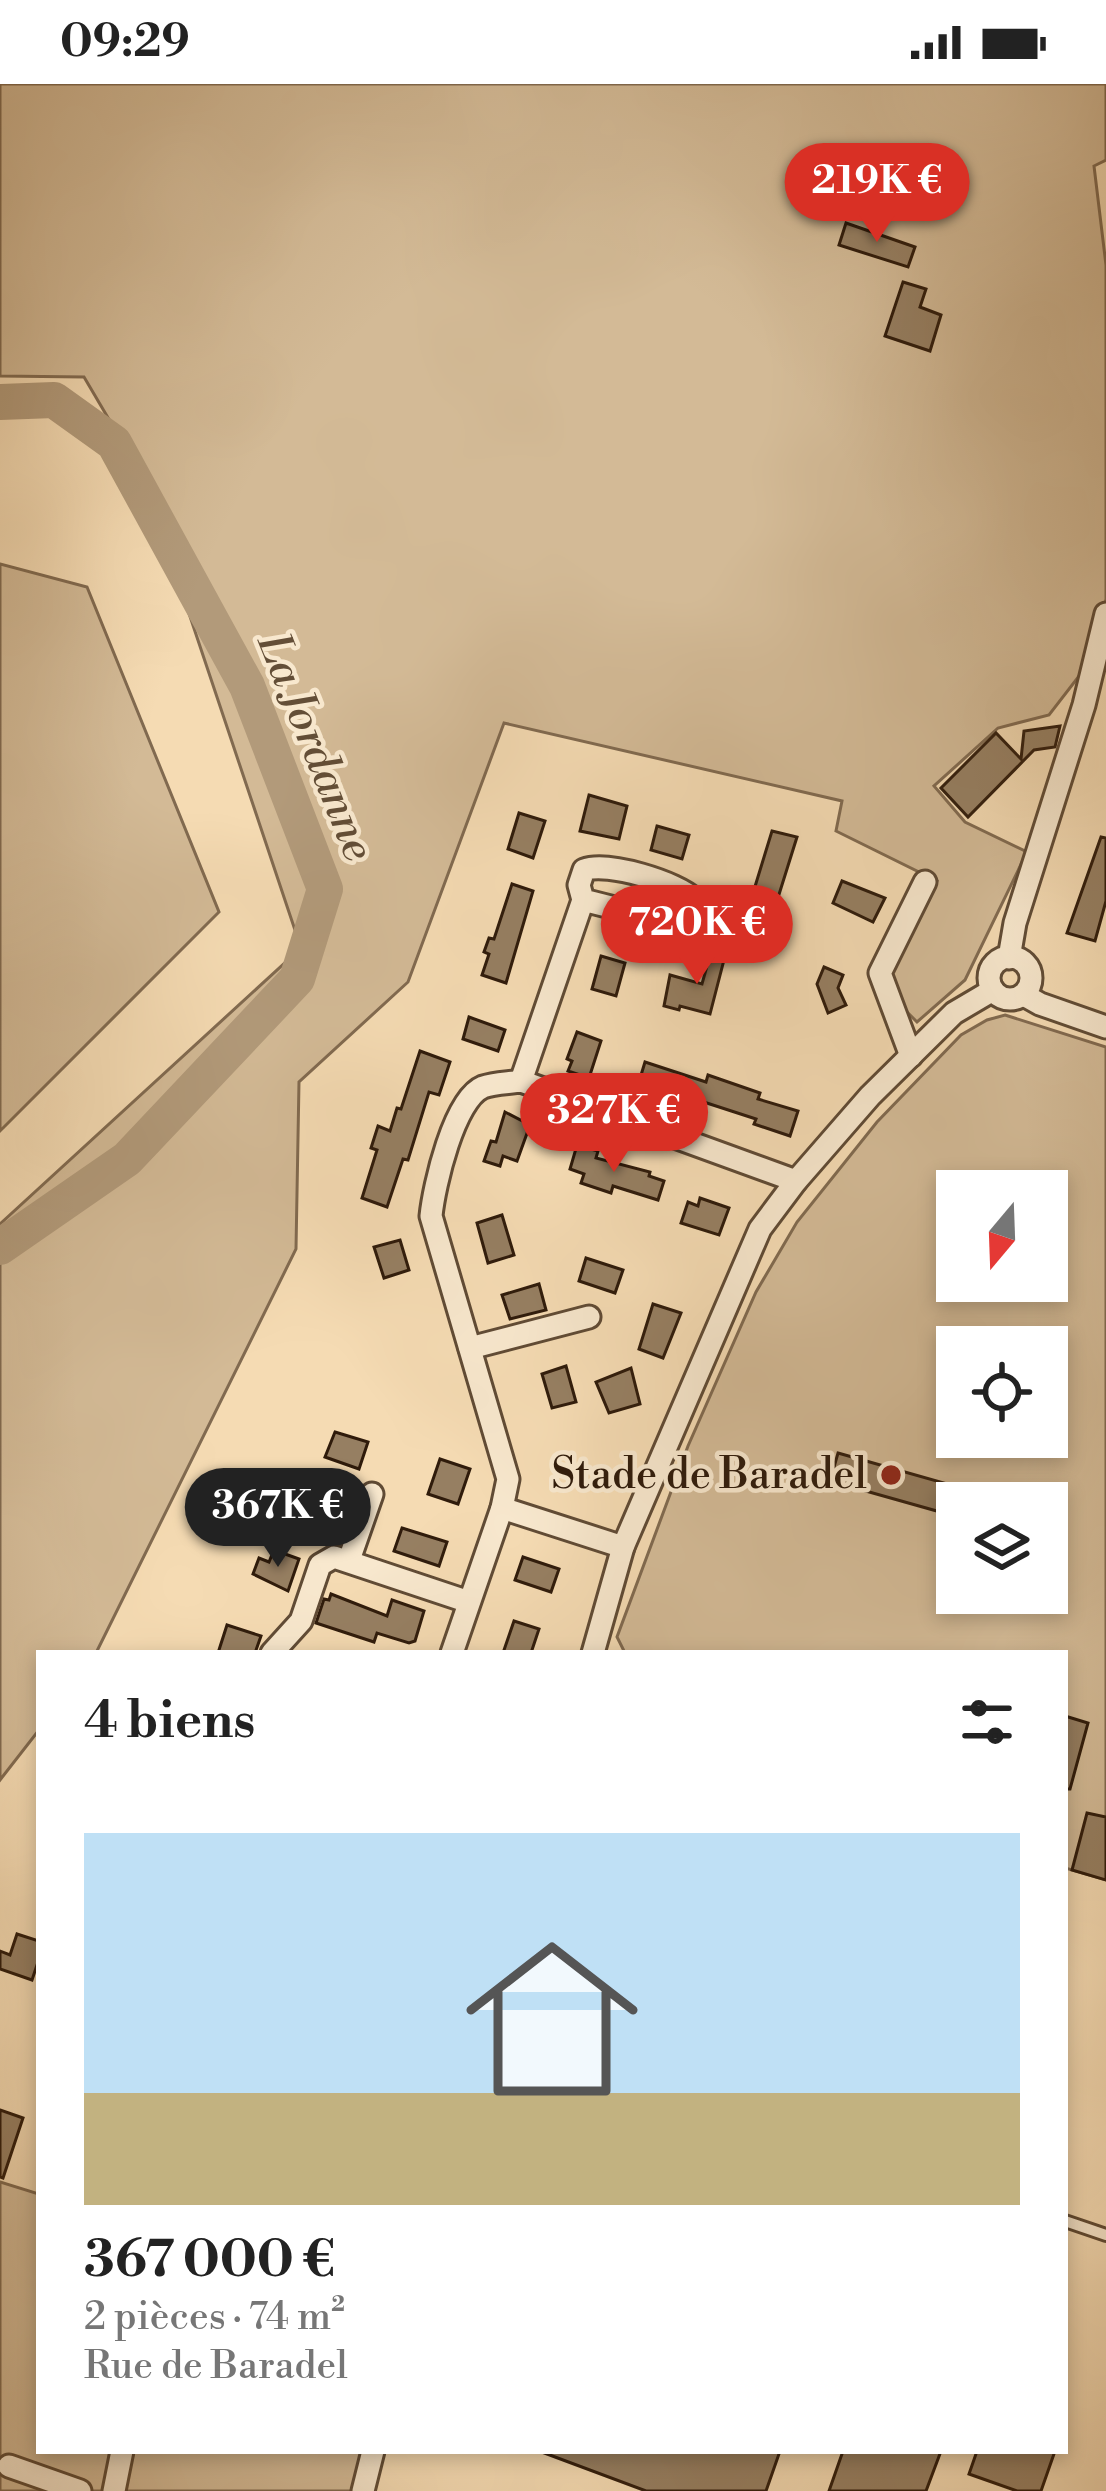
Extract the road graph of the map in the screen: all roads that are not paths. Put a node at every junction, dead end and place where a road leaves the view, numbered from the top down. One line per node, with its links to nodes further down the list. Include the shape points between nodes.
1 (1106, 614): 2 (street)
2 (1095, 707): 5 (street)
3 (925, 882): 9 (street, via 880,973)
4 (583, 900): 4 (street, via 674,923 690,916 694,900 684,889 598,865 584,870); 10 (street)
5 (1009, 958): 6 (street, via 992,969); 7 (street, via 1028,968)
6 (993, 991): 7 (street, via 1008,999); 9 (street, via 954,1012)
7 (1024, 994): 8 (street)
8 (1106, 1028)
9 (911, 1056): 11 (street)
10 (521, 1081): 11 (street); 13 (street, via 481,1087 463,1105 434,1192 431,1216)
11 (796, 1181): 16 (street, via 760,1229)
12 (589, 1317): 13 (street)
13 (470, 1348): 15 (street, via 508,1479)
14 (372, 1494): 17 (street)
15 (502, 1508): 16 (street); 18 (street)
16 (623, 1547): 21 (street)
17 (349, 1560): 18 (street); 19 (street, via 320,1565 301,1622)
18 (470, 1602): 20 (street)
19 (275, 1650)
20 (453, 1650)
21 (593, 1650)
22 (1068, 2223): 23 (lane)
23 (1106, 2235)
24 (121, 2454): 28 (street)
25 (372, 2454): 29 (street)
26 (9, 2466): 27 (street)
27 (80, 2491)
28 (115, 2491)
29 (363, 2491)

